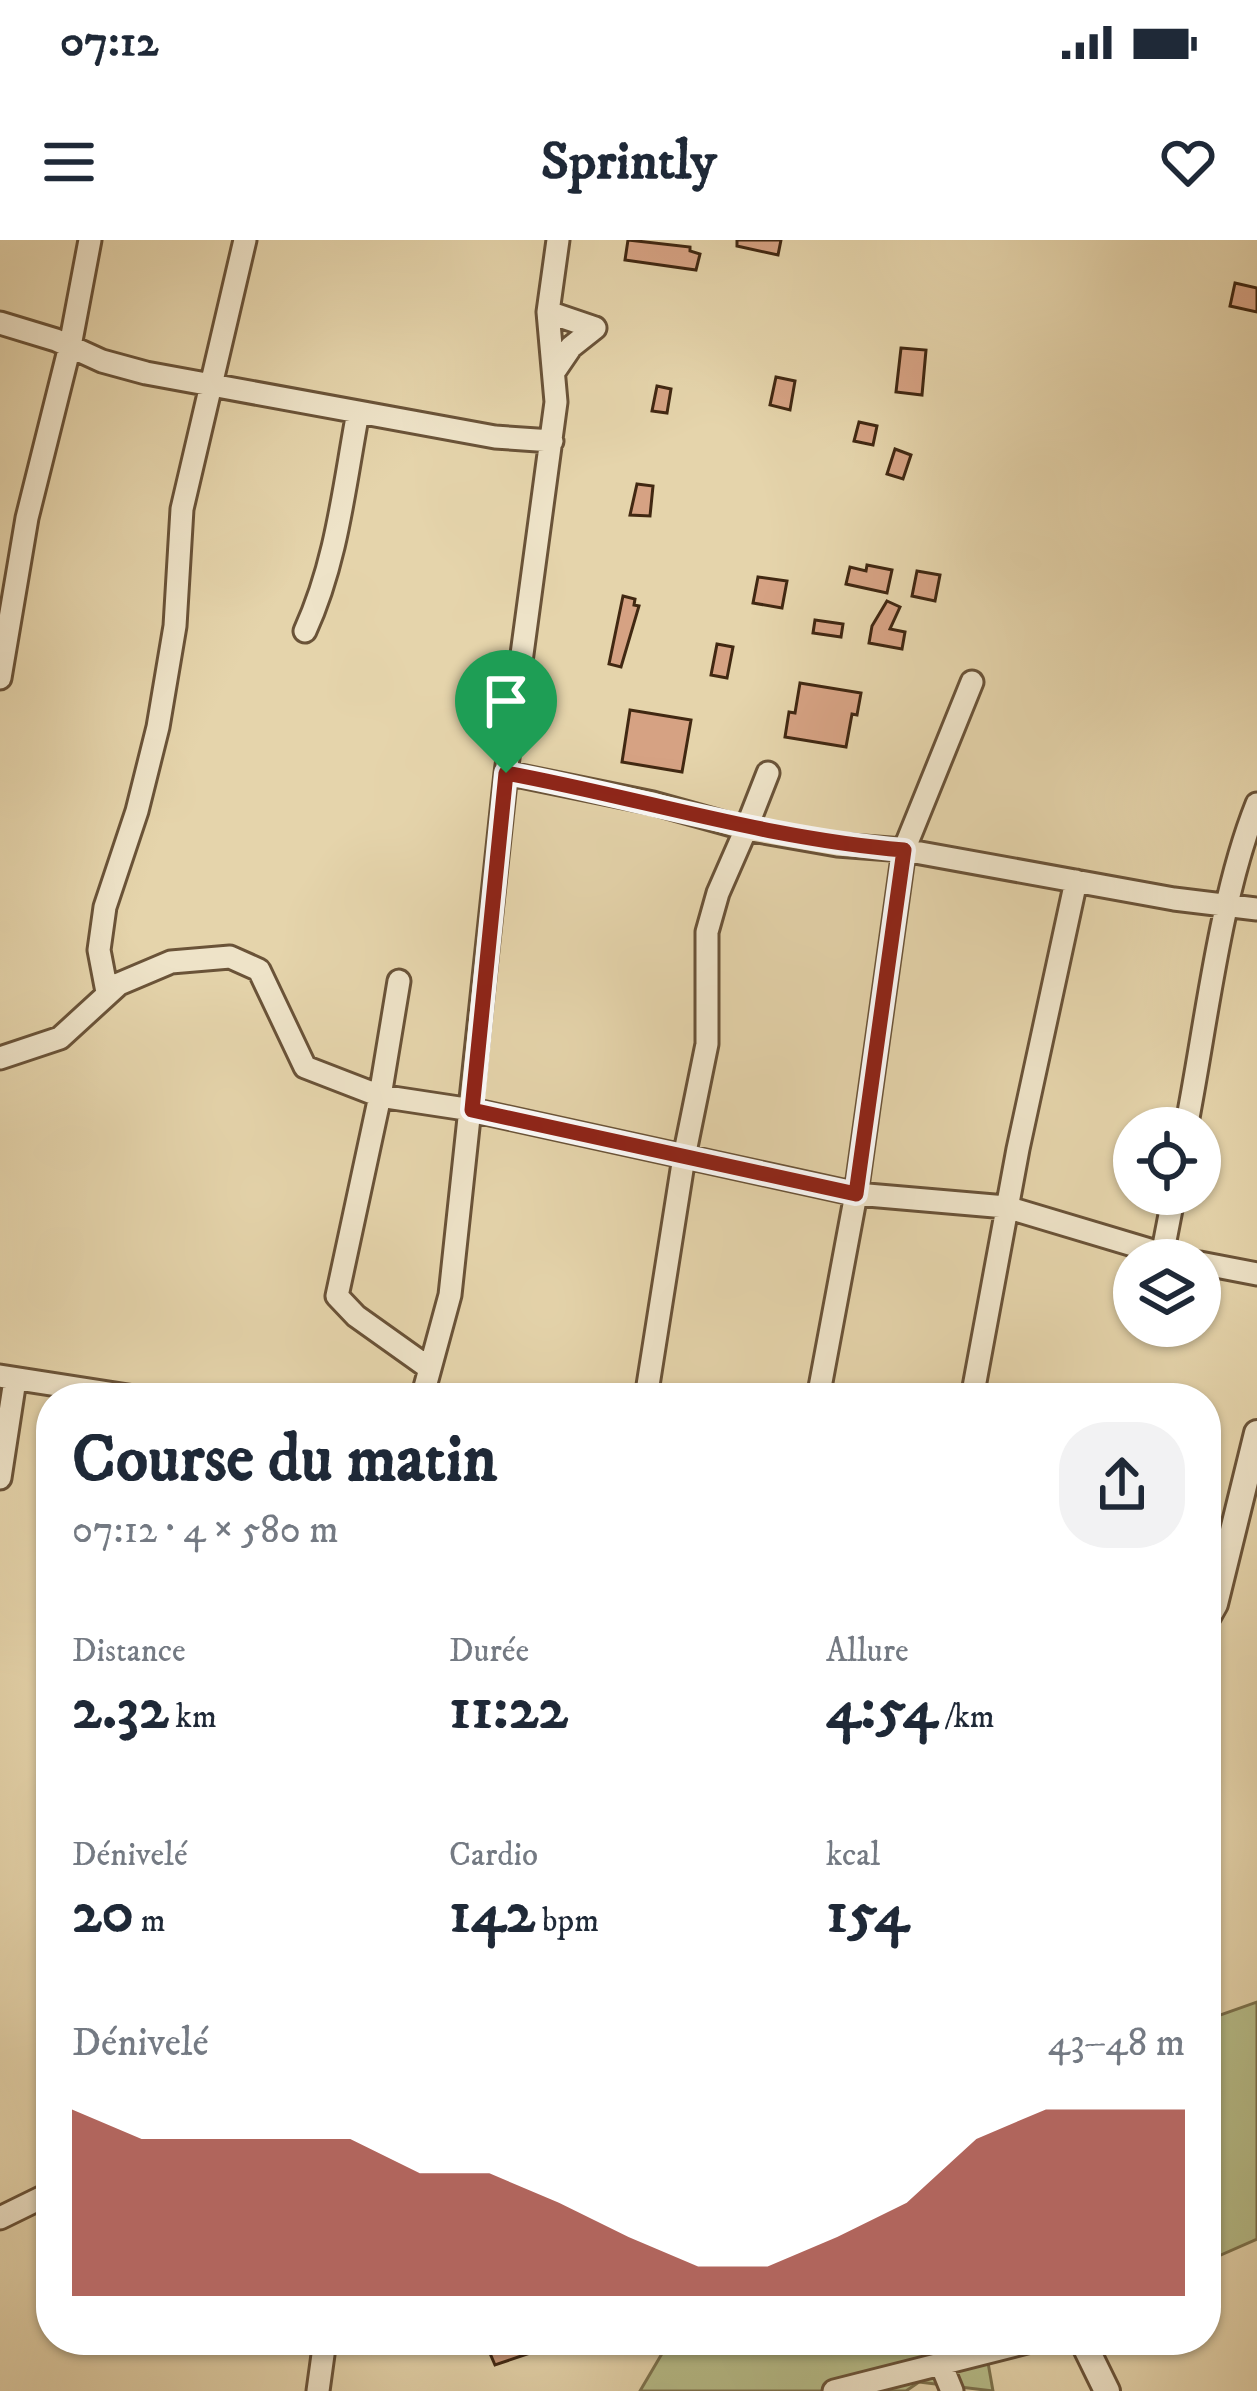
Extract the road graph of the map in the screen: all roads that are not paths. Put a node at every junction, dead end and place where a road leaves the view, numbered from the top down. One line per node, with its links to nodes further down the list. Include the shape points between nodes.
1 (90, 240): 6 (street)
2 (245, 240): 8 (street)
3 (558, 240): 4 (street)
4 (548, 312): 7 (street); 7 (street, via 595,328)
5 (0, 323): 6 (street)
6 (70, 346): 8 (street, via 123,368); 12 (street, via 27,518)
7 (556, 369): 10 (street)
8 (213, 385): 9 (street); 23 (street, via 182,509 158,727 105,908 99,950)
9 (358, 412): 10 (street); 11 (street, via 332,562)
10 (552, 441): 15 (street)
11 (305, 631)
12 (0, 678)
13 (972, 682): 18 (street)
14 (768, 772): 17 (street)
15 (506, 773): 17 (street); 27 (street)
16 (1257, 804): 20 (street)
17 (746, 829): 18 (street); 28 (street, via 707,932 707,1044)
18 (904, 850): 19 (street); 29 (street)
19 (1076, 881): 20 (street); 30 (street)
20 (1229, 905): 21 (street); 26 (street)
21 (1257, 909)
22 (399, 981): 25 (street)
23 (107, 992): 24 (street, via 60,1038); 25 (street, via 172,962 246,962 259,970 305,1067)
24 (0, 1058)
25 (380, 1096): 27 (street); 34 (street, via 337,1296)
26 (1190, 1107)
27 (472, 1110): 28 (street); 34 (street, via 450,1295)
28 (684, 1157): 29 (street); 38 (street)
29 (856, 1194): 30 (street); 39 (street)
30 (1006, 1208): 31 (street); 40 (street)
31 (1113, 1240)
32 (1221, 1267): 33 (street)
33 (1257, 1274)
34 (429, 1368): 37 (street)
35 (8, 1378): 36 (street); 42 (street)
36 (41, 1383)
37 (426, 1383)
38 (648, 1383)
39 (821, 1383)
40 (975, 1383)
41 (1257, 1433): 43 (street)
42 (0, 1478)
43 (1221, 1565)
44 (36, 2201): 45 (street)
45 (0, 2218)
46 (323, 2355): 50 (street)
47 (976, 2355): 49 (street)
48 (1089, 2355): 53 (street)
49 (940, 2364): 51 (street); 52 (street)
50 (318, 2391)
51 (834, 2391)
52 (952, 2391)
53 (1106, 2391)

